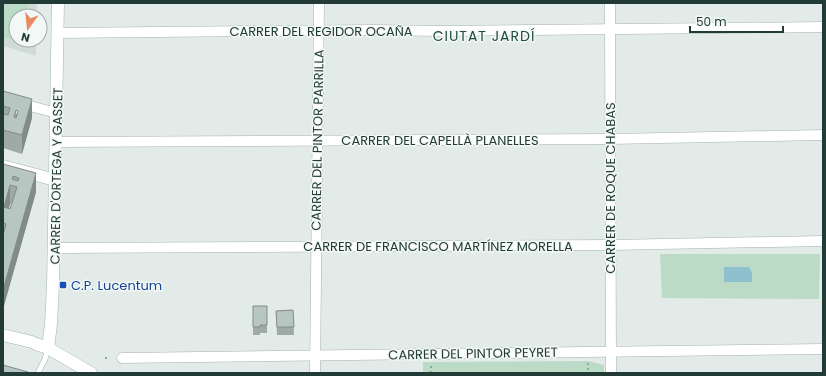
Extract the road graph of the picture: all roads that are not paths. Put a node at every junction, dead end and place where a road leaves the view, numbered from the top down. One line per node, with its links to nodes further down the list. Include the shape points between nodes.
1 (58, 3): 7 (street, CARRER D'ORTEGA Y GASSET)
2 (319, 3): 6 (street, CARRER DEL PINTOR PARRILLA)
3 (610, 3): 5 (street, CARRER DE ROQUE CHABAS)
4 (823, 27): 5 (street, CARRER DEL REGIDOR OCAÑA)
5 (611, 29): 6 (street, CARRER DEL REGIDOR OCAÑA); 11 (street, CARRER DE ROQUE CHABAS)
6 (319, 30): 7 (street, CARRER DEL REGIDOR OCAÑA); 12 (street, CARRER DEL PINTOR PARRILLA)
7 (58, 33): 9 (street, CARRER D'ORTEGA Y GASSET)
8 (3, 99): 9 (street)
9 (57, 113): 13 (street, CARRER D'ORTEGA Y GASSET)
10 (823, 134): 11 (street, CARRER DEL CAPELLÀ PLANELLES)
11 (610, 139): 12 (street, CARRER DEL CAPELLÀ PLANELLES); 17 (street, CARRER DE ROQUE CHABAS)
12 (318, 140): 13 (street, CARRER DEL CAPELLÀ PLANELLES); 18 (street, CARRER DEL PINTOR PARRILLA)
13 (56, 142): 15 (street, CARRER D'ORTEGA Y GASSET)
14 (3, 166): 15 (street)
15 (55, 180): 19 (street, CARRER D'ORTEGA Y GASSET)
16 (823, 241): 17 (street, CARRER DE FRANCISCO MARTÍNEZ MORELLA)
17 (611, 245): 18 (street, CARRER DE FRANCISCO MARTÍNEZ MORELLA); 23 (street, CARRER DE ROQUE CHABAS)
18 (316, 246): 19 (street, CARRER DE FRANCISCO MARTÍNEZ MORELLA); 24 (street, CARRER DEL PINTOR PARRILLA)
19 (54, 248): 21 (street, CARRER D'ORTEGA Y GASSET, via 51,324)
20 (3, 335): 21 (street)
21 (39, 345): 26 (lane, via 45,359); 27 (street)
22 (823, 349): 23 (street, CARRER DEL PINTOR PEYRET)
23 (612, 352): 24 (street, CARRER DEL PINTOR PEYRET); 29 (street, CARRER DE ROQUE CHABAS)
24 (316, 355): 25 (street, CARRER DEL PINTOR PEYRET); 28 (street, CARRER DEL PINTOR PARRILLA)
25 (122, 358)
26 (38, 373)
27 (91, 373)
28 (315, 373)
29 (611, 373)

